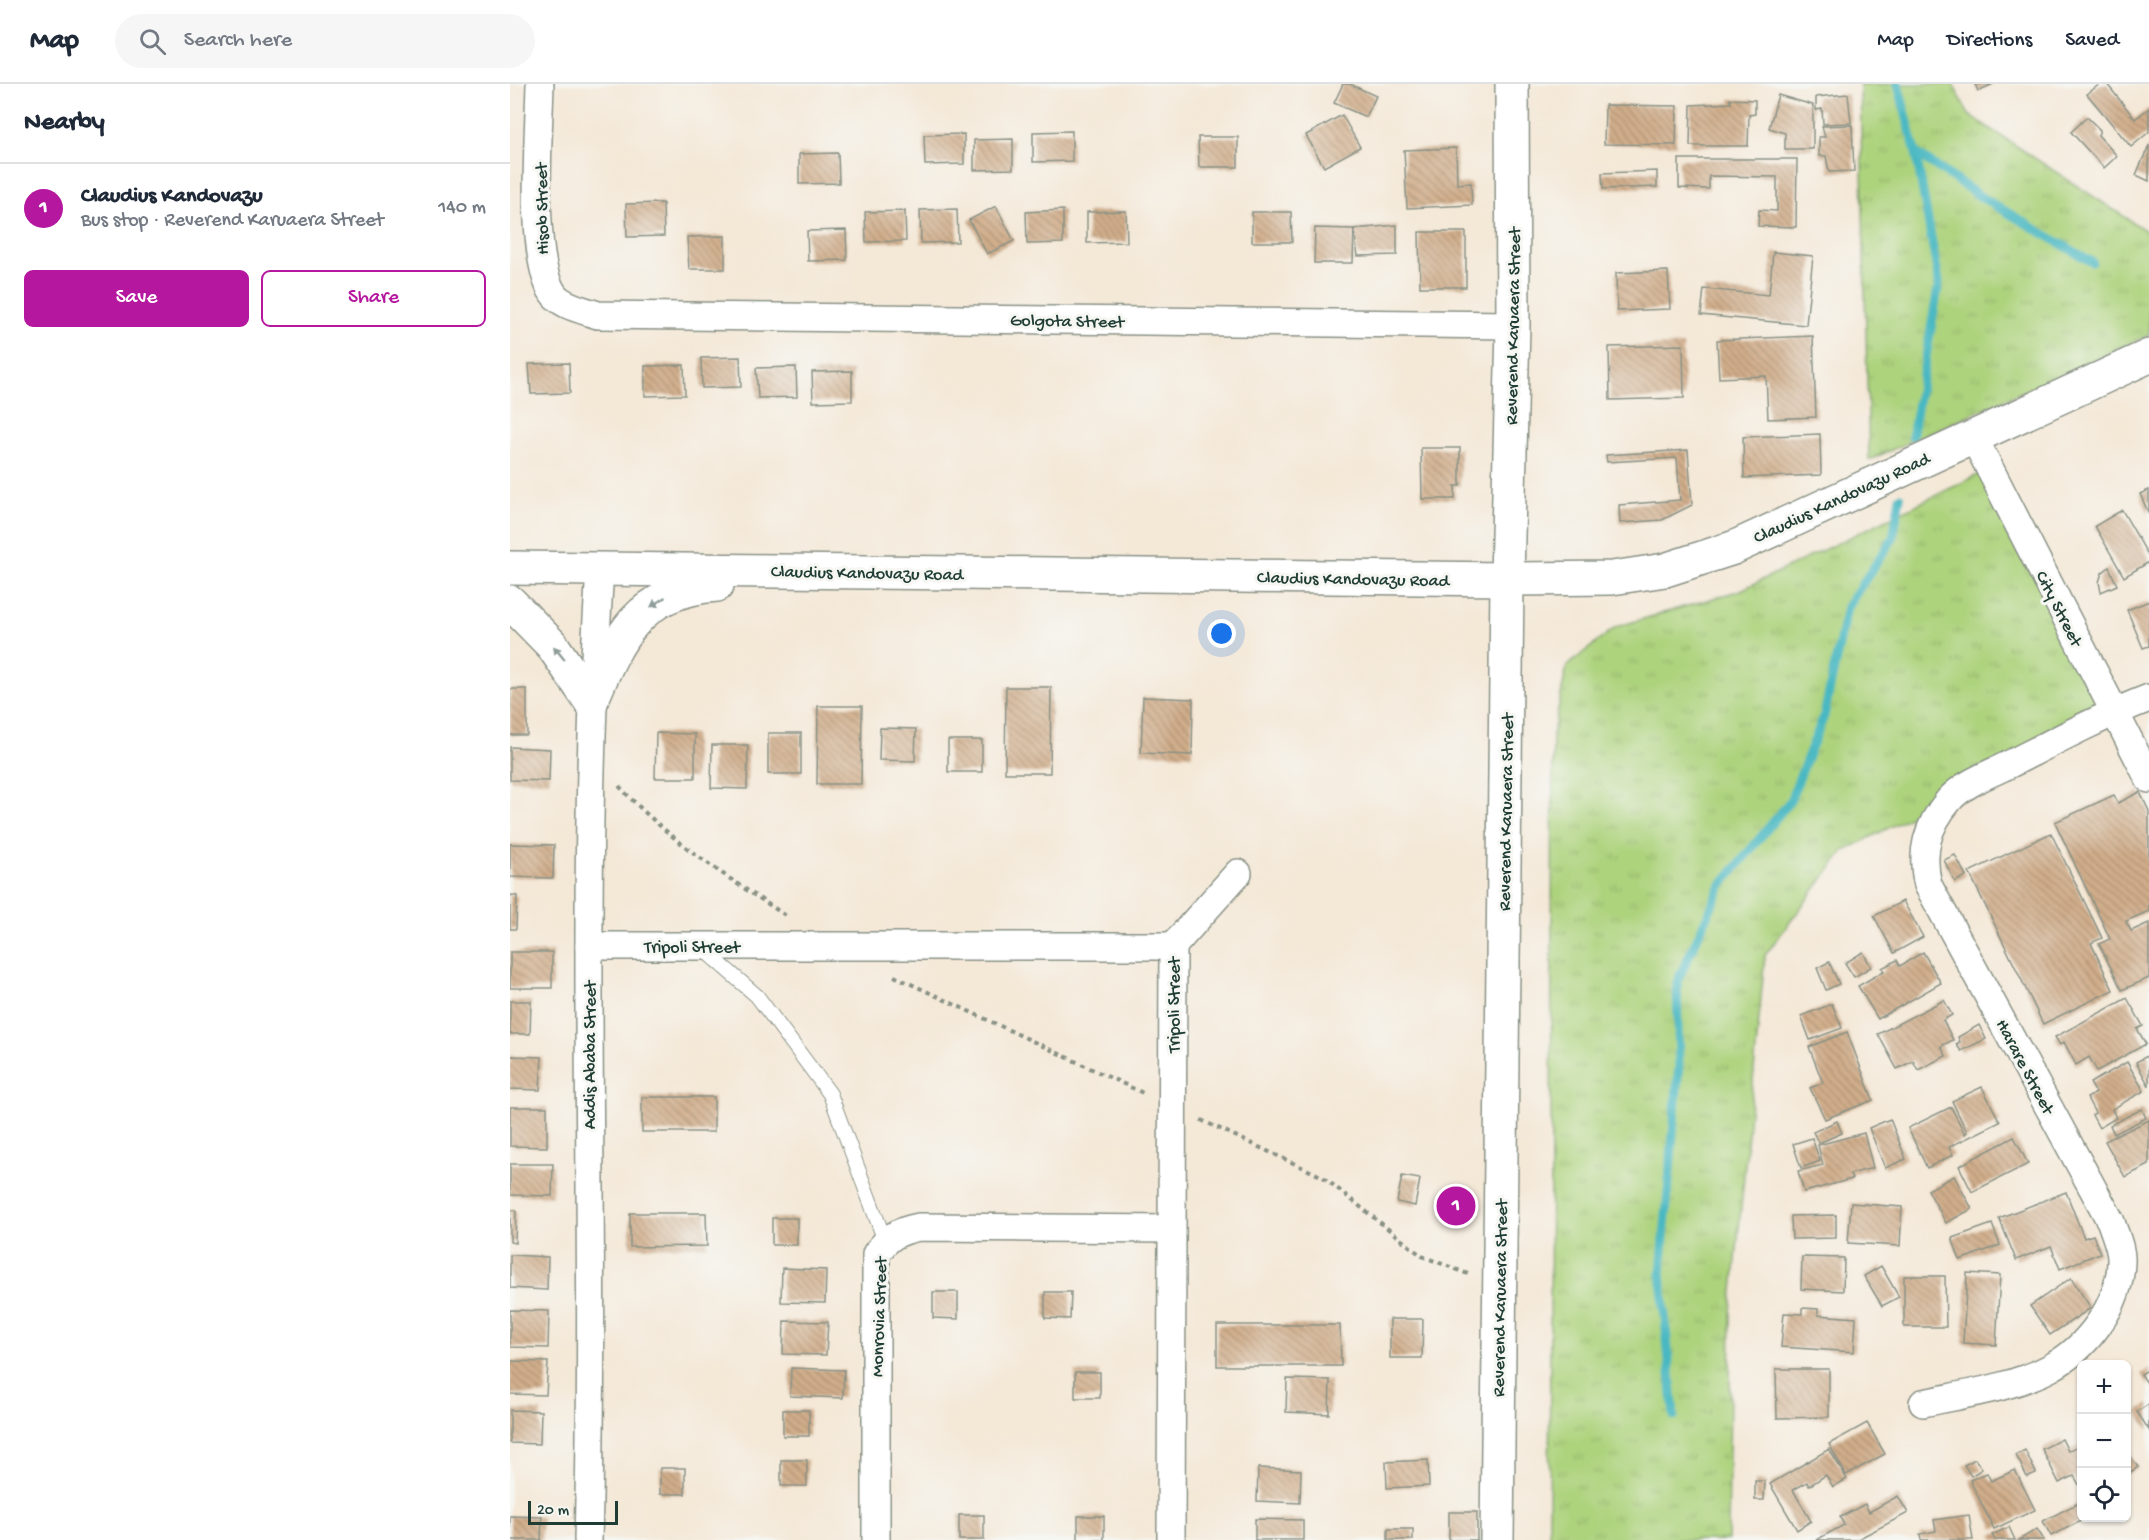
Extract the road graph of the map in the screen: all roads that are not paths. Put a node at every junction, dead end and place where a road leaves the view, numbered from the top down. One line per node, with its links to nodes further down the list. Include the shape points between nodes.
1 (540, 84): 3 (street, Hisob Street, via 539,244 543,272 554,295 573,307 598,315)
2 (1512, 84): 4 (street, Reverend Karuaera Street)
3 (622, 315): 4 (street, Golgota Street)
4 (1513, 325): 10 (street, Reverend Karuaera Street)
5 (2149, 356): 6 (street, Claudius Kandovazu Road)
6 (1973, 436): 10 (street, Claudius Kandovazu Road, via 1704,559 1612,578); 14 (street, City Street)
7 (510, 568): 8 (street, Claudius Kandovazu Road)
8 (600, 570): 9 (street, Claudius Kandovazu Road); 13 (street, Addis Ababa Street)
9 (902, 572): 10 (street, Claudius Kandovazu Road); 13 (street, one-way to 13, via 695,587 671,594 628,627 614,648)
10 (1507, 579): 26 (street, Reverend Karuaera Street)
11 (510, 602): 13 (street, one-way to 11, via 552,645)
12 (2149, 698): 14 (street, Harare Street)
13 (591, 702): 17 (street, Addis Ababa Street)
14 (2113, 712): 15 (street, City Street); 22 (street, Harare Street, via 1951,798 1927,836 1923,864 1928,885 2111,1222 2122,1260 2119,1279 2105,1316 2052,1367 2014,1382)
15 (2149, 779)
16 (1238, 873): 19 (street)
17 (590, 946): 18 (street, Tripoli Street); 23 (street, Addis Ababa Street, via 593,1379)
18 (700, 946): 19 (street, Tripoli Street); 21 (lane, via 757,996 830,1094)
19 (1173, 946): 20 (street, Tripoli Street)
20 (1171, 1229): 21 (street, Monrovia Street, via 919,1227 900,1230); 25 (street, Tripoli Street)
21 (885, 1240): 24 (street, Monrovia Street, via 876,1254)
22 (1923, 1404)
23 (588, 1540)
24 (876, 1540)
25 (1171, 1540)
26 (1497, 1540)

